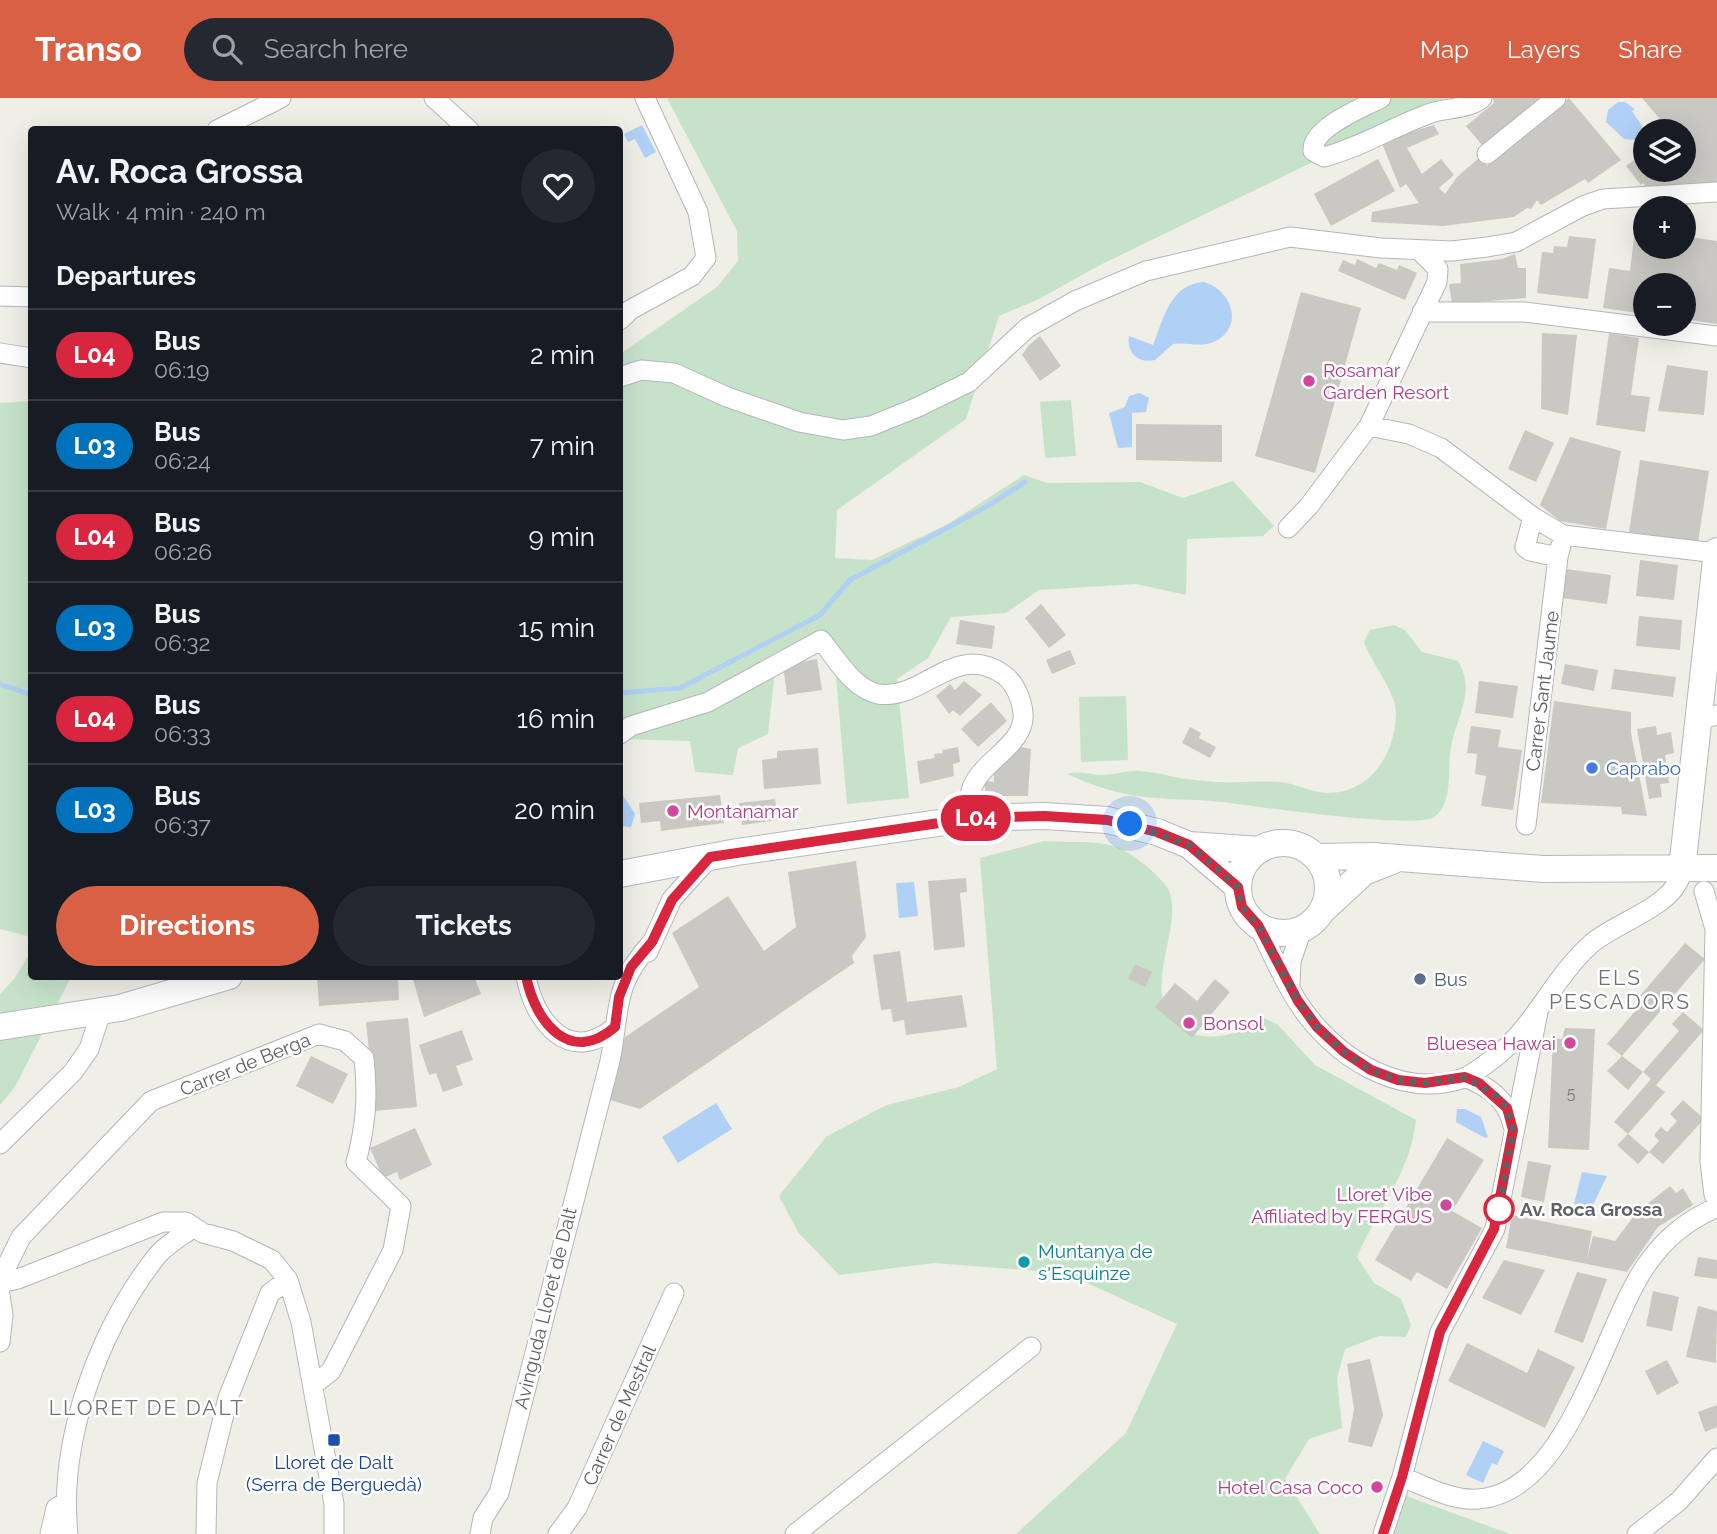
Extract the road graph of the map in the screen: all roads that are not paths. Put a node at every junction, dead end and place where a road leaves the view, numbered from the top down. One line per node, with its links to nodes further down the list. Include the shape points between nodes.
1 (281, 98): 7 (street)
2 (434, 98): 8 (street)
3 (645, 98): 17 (street, via 698,212 706,258 692,276)
4 (1381, 98): 5 (street, via 1325,129 1315,138 1313,151 1324,157 1344,152 1432,113)
5 (1482, 98)
6 (1556, 98): 9 (street)
7 (225, 126)
8 (465, 126)
9 (1487, 154)
10 (1717, 192): 12 (street, via 1603,199 1516,242)
11 (1419, 250): 12 (street); 13 (street); 21 (street, via 1290,237 1146,271 1075,301 1027,328 969,382 871,426 844,430 799,422 674,373 642,370)
12 (1452, 251): 13 (street)
13 (1438, 270): 16 (street)
14 (0, 296): 15 (street)
15 (28, 297)
16 (1422, 312): 18 (street, via 1524,312); 22 (street)
17 (623, 317)
18 (1717, 336)
19 (0, 352): 20 (street)
20 (28, 357)
21 (623, 376)
22 (1369, 426): 23 (street, via 1409,434 1441,448); 24 (street)
23 (1533, 517): 25 (street); 27 (street, via 1525,547)
24 (1288, 528)
25 (1563, 535): 26 (street); 27 (street, Carrer Sant Jaume)
26 (1717, 552): 28 (main road)
27 (1558, 557): 32 (street, Carrer Sant Jaume)
28 (1714, 602): 29 (main road)
29 (1708, 718): 39 (main road)
30 (623, 732): 31 (street, via 708,702 821,640 858,685 878,694 902,691 947,669 976,664 1007,677 1023,713 1018,733 971,791)
31 (973, 818): 33 (main road, via 1107,820); 36 (main road)
32 (1526, 825)
33 (1189, 845): 34 (main road); 42 (main road)
34 (1261, 850): 35 (main road, via 1289,844); 42 (main road, via 1246,863)
35 (1316, 856): 37 (main road); 44 (main road, via 1327,880)
36 (710, 857): 38 (main road); 43 (street, Avinguda Lloret de Dalt)
37 (1402, 859): 39 (main road, via 1543,869); 44 (main road, via 1364,872)
38 (651, 868): 40 (main road); 43 (street, via 665,878)
39 (1682, 869): 41 (main road); 50 (street, via 1681,883 1671,894 1592,943)
40 (623, 873)
41 (1711, 880): 59 (street, via 1715,929 1710,1161)
42 (1238, 887): 45 (main road, via 1242,907)
43 (672, 900): 52 (street, Avinguda Lloret de Dalt)
44 (1324, 909): 46 (main road)
45 (1258, 925): 46 (main road, via 1283,933); 49 (street)
46 (1302, 929): 49 (street, via 1291,961)
47 (215, 980): 51 (main road)
48 (527, 980): 54 (street, via 532,1002 545,1024 560,1036)
49 (1291, 990): 55 (street, via 1329,1038 1384,1076 1425,1083)
50 (1540, 1003): 55 (street, via 1513,1040); 57 (street)
51 (101, 1012): 53 (main road); 58 (street, via 89,1049 73,1072)
52 (616, 1023): 54 (street, via 601,1039); 56 (street, Avinguda Lloret de Dalt)
53 (0, 1027)
54 (581, 1043): 56 (street, via 597,1060)
55 (1471, 1074): 57 (street, via 1500,1098)
56 (603, 1080): 75 (street, Avinguda Lloret de Dalt, via 499,1493 483,1518)
57 (1513, 1130): 69 (street, via 1494,1229 1440,1332)
58 (0, 1144)
59 (1715, 1201): 69 (street, via 1677,1229 1644,1267 1565,1427 1545,1459 1522,1483 1491,1498 1467,1499)
60 (194, 1227): 61 (street, via 272,1260); 62 (street, via 187,1222 163,1222); 70 (street, via 158,1255 92,1367 74,1438)
61 (288, 1280): 67 (street); 73 (street, via 270,1293 228,1398 207,1483)
62 (0, 1282): 67 (street, Carrer de Berga, via 21,1237 151,1101 319,1034 345,1041 364,1058 366,1073 368,1104 356,1161 401,1206 393,1250 331,1371)
63 (674, 1293): 76 (street, Carrer de Mestral, via 577,1508)
64 (0, 1295): 65 (street)
65 (0, 1342)
66 (1031, 1347): 77 (street)
67 (313, 1385): 74 (street, via 334,1504)
68 (1717, 1458): 79 (street, via 1679,1501)
69 (1402, 1477): 78 (street)
70 (67, 1501): 71 (street, via 56,1508); 72 (street)
71 (50, 1534)
72 (68, 1534)
73 (205, 1534)
74 (334, 1534)
75 (480, 1534)
76 (558, 1534)
77 (795, 1534)
78 (1383, 1534)
79 (1637, 1534)

